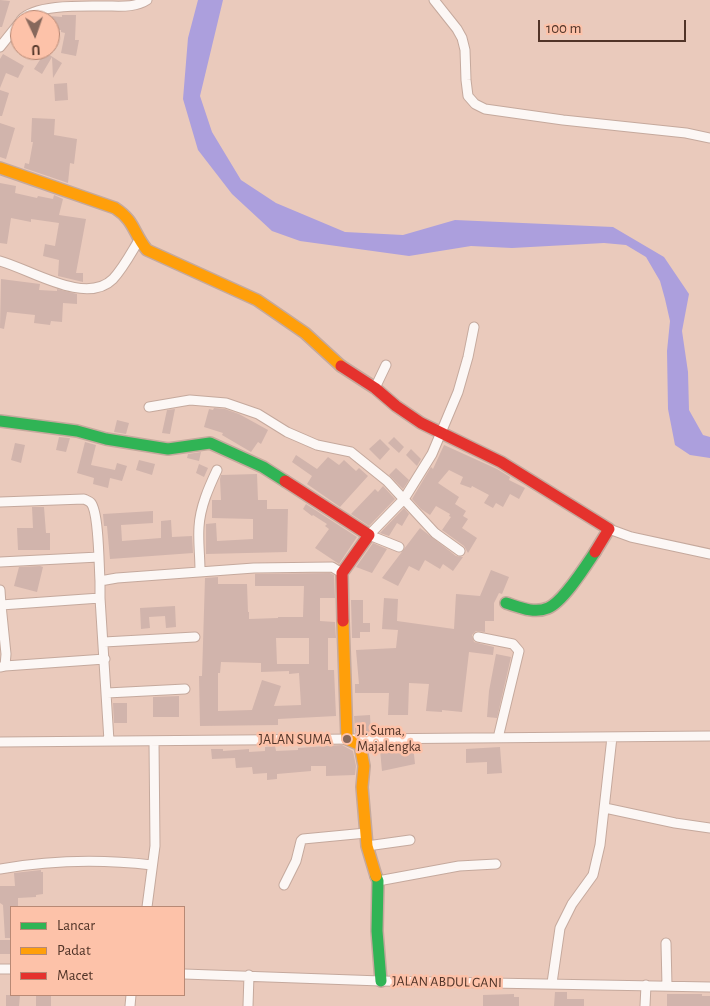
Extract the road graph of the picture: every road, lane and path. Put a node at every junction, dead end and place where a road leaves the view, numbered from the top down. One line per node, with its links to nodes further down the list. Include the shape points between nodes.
1 (147, 0): 3 (street, via 132,6)
2 (434, 0): 6 (street, via 462,38 468,96 475,104 529,116)
3 (40, 10)
4 (10, 35): 5 (street)
5 (0, 47)
6 (710, 138)
7 (0, 168): 8 (street, via 115,208 126,215)
8 (139, 240): 9 (street, via 112,280 100,288 76,288); 12 (street, via 147,250 257,300)
9 (0, 261)
10 (474, 327): 15 (street, via 458,392)
11 (386, 365): 12 (street)
12 (375, 388): 15 (street, via 421,423)
13 (149, 407): 17 (street, via 190,400 226,403 258,414 317,445 351,452)
14 (0, 421): 20 (street, via 77,431 168,449 210,443 263,468)
15 (440, 432): 17 (street, via 432,454); 19 (street, via 501,462)
16 (217, 470): 26 (street, via 201,516)
17 (404, 499): 20 (street); 22 (street, via 435,533)
18 (0, 502): 24 (street, via 84,498 94,508)
19 (609, 530): 23 (street); 31 (street, via 578,576 551,607 526,610)
20 (370, 536): 21 (street); 27 (street)
21 (399, 547)
22 (460, 551)
23 (710, 554)
24 (99, 557): 25 (street); 28 (street)
25 (0, 562)
26 (200, 571): 27 (street, via 332,567); 28 (street)
27 (342, 573): 43 (street)
28 (100, 581): 30 (street)
29 (0, 590): 32 (street)
30 (100, 598): 32 (street); 35 (street)
31 (506, 603)
32 (1, 605): 37 (street, via 6,654)
33 (195, 637): 35 (street)
34 (478, 637): 42 (street, via 513,644 518,651)
35 (104, 642): 36 (street)
36 (105, 659): 37 (street); 39 (street)
37 (3, 667)
38 (184, 689): 39 (street)
39 (107, 693): 44 (street)
40 (710, 736): 41 (street, JALAN SUMA)
41 (612, 737): 42 (street, JALAN SUMA); 47 (street)
42 (498, 738): 43 (street, JALAN SUMA)
43 (347, 739): 45 (street, JALAN SUMA); 49 (street, via 360,745 364,766 362,787)
44 (109, 741): 45 (street, JALAN SUMA); 46 (street, JALAN SUMA)
45 (154, 741): 53 (street, via 155,846)
46 (0, 742)
47 (605, 808): 48 (street); 62 (street, via 593,875 560,928)
48 (710, 828)
49 (366, 833): 51 (street); 56 (street, via 303,839)
50 (410, 840): 51 (street)
51 (367, 846): 55 (street)
52 (496, 864): 55 (street, via 459,866)
53 (152, 865): 54 (street, via 80,860); 57 (street)
54 (0, 869)
55 (378, 881): 61 (street)
56 (284, 885)
57 (148, 906)
58 (666, 943): 64 (street)
59 (185, 974): 60 (street, JALAN ABDUL GANI)
60 (249, 976): 61 (street, JALAN ABDUL GANI); 66 (street)
61 (381, 981): 62 (street, JALAN ABDUL GANI)
62 (552, 983): 63 (street, JALAN ABDUL GANI)
63 (646, 986): 64 (street, JALAN ABDUL GANI); 67 (street)
64 (667, 986): 65 (street, JALAN ABDUL GANI)
65 (710, 987)
66 (248, 1006)
67 (644, 1006)

